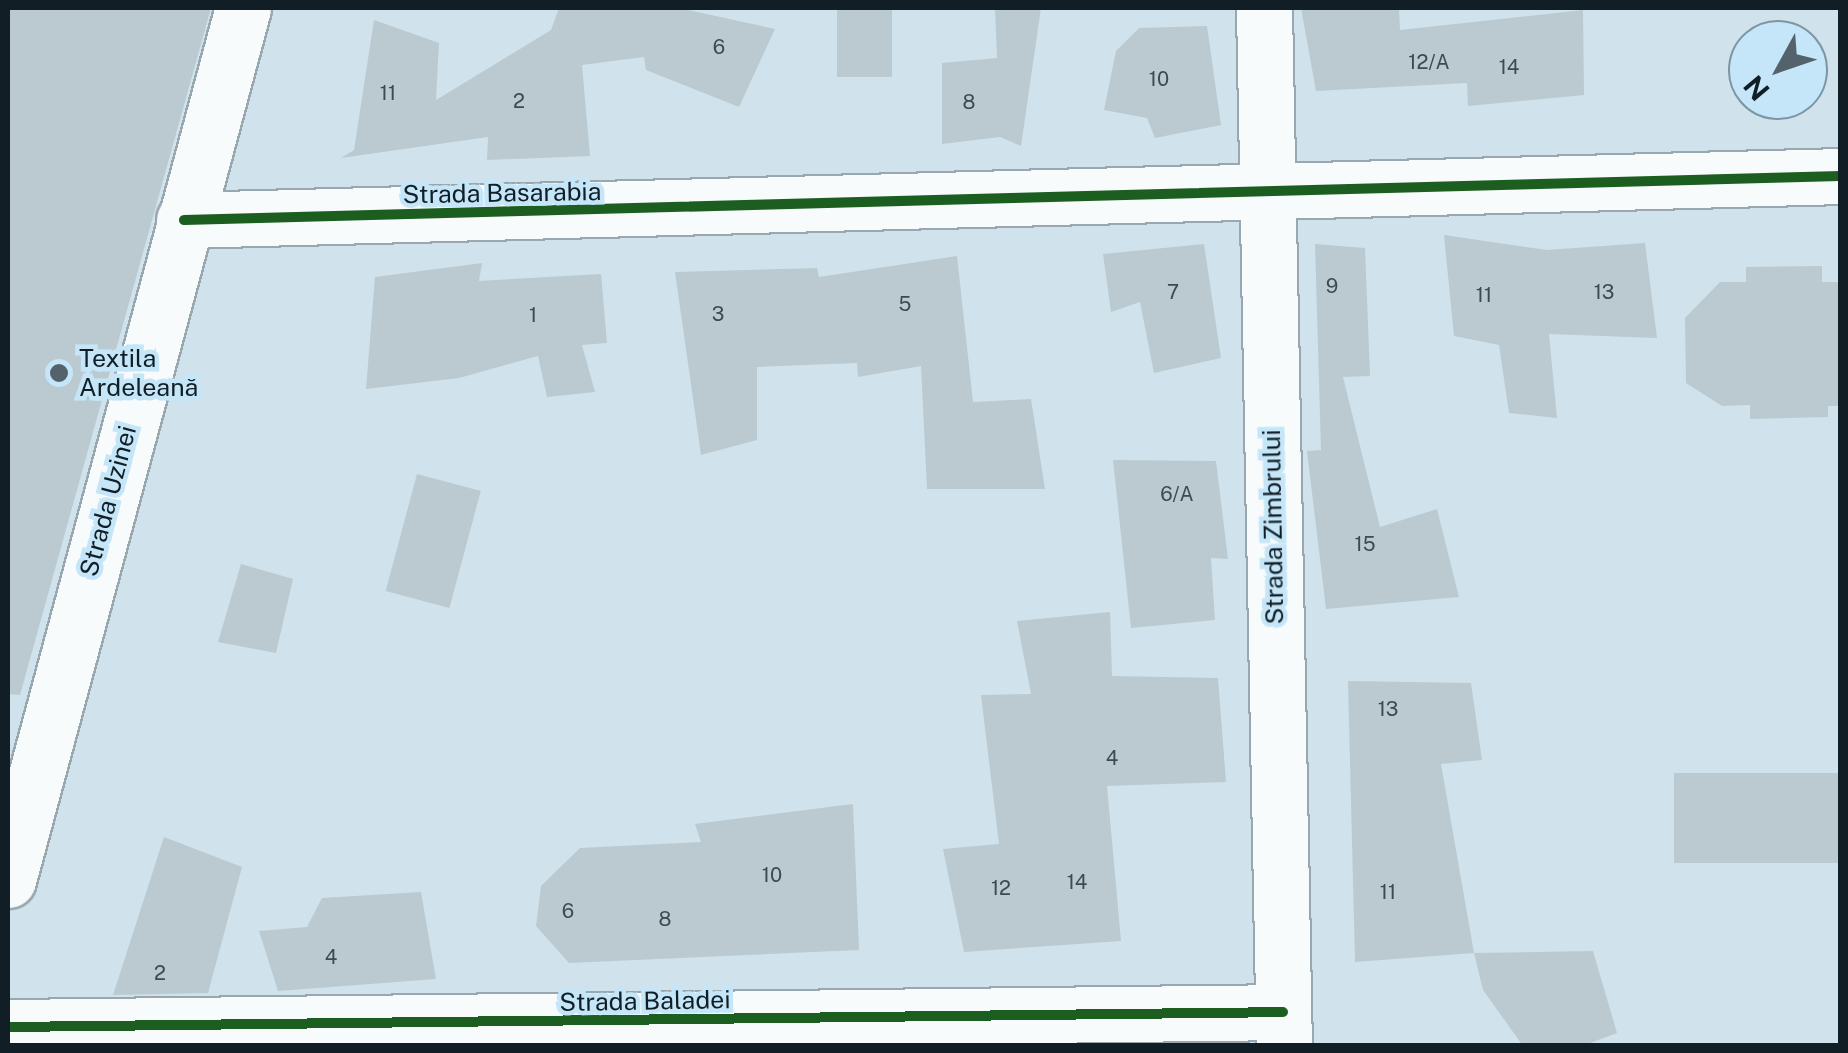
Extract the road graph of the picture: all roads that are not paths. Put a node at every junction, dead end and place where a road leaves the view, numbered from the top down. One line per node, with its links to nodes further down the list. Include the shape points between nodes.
1 (242, 8): 5 (street, Strada Uzinei)
2 (1264, 8): 4 (street, Strada Zimbrului)
3 (1840, 176): 4 (street, Strada Basarabia)
4 (1266, 196): 5 (street, Strada Basarabia); 8 (street, Strada Zimbrului)
5 (184, 220): 6 (street, Strada Uzinei)
6 (8, 880)
7 (8, 1028): 8 (street, Strada Baladei)
8 (1283, 1029)

